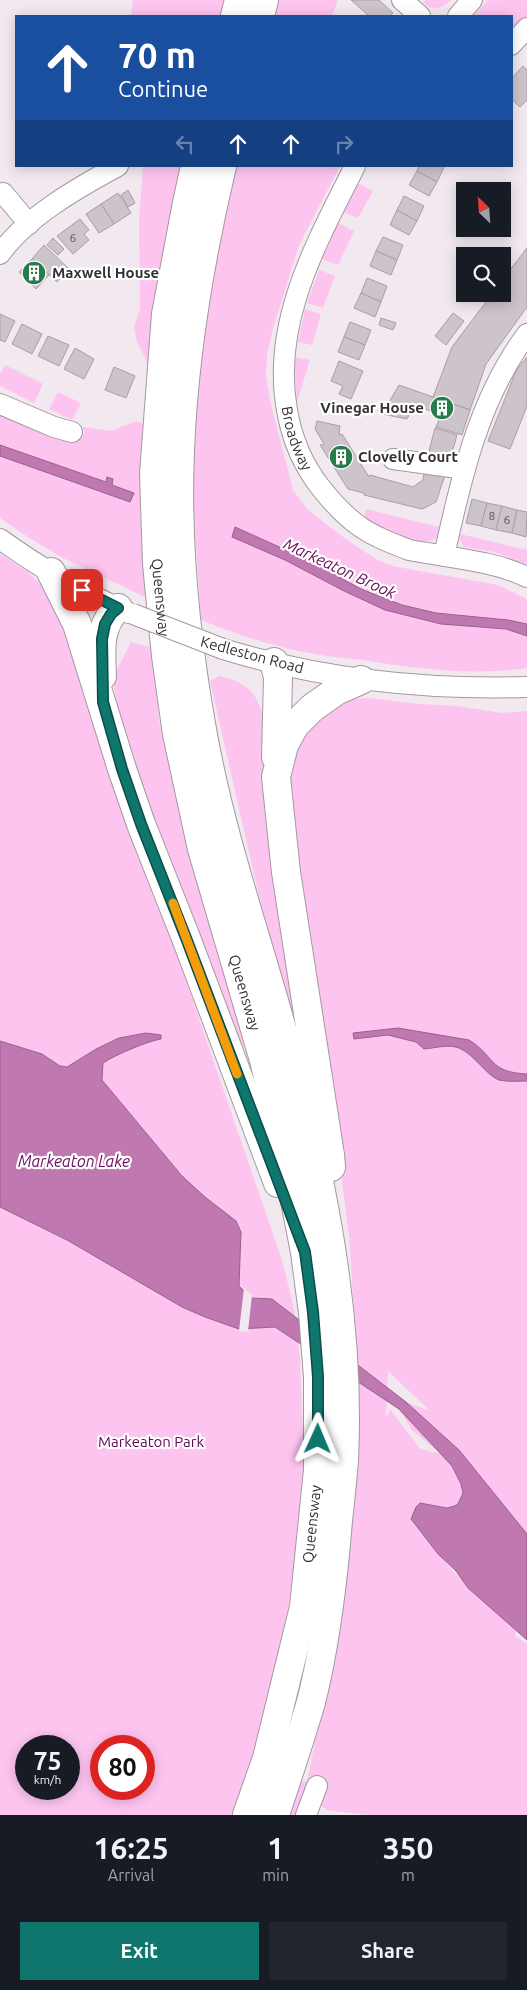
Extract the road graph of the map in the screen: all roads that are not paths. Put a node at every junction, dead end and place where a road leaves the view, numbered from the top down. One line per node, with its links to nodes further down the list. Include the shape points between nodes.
1 (239, 0): 5 (highway)
2 (264, 0): 6 (highway)
3 (402, 0): 7 (street)
4 (472, 0): 8 (street)
5 (235, 15)
6 (260, 15)
7 (419, 15)
8 (459, 15)
9 (527, 28): 10 (street)
10 (513, 43)
11 (116, 167): 16 (street, via 78,188)
12 (195, 167): 34 (highway, Queensway, via 166,314 154,474 157,564 166,656 177,734 202,850 264,1060)
13 (222, 167): 33 (highway, Queensway, via 200,263 185,375 180,468 186,610 203,737 219,809 299,1093)
14 (354, 167): 24 (street, Broadway, via 298,291 285,338 283,370 289,422 308,472 334,505 351,520 376,536 410,550)
15 (4, 193): 16 (street)
16 (29, 224): 17 (street)
17 (0, 254)
18 (527, 334): 22 (street, via 497,381)
19 (0, 404): 20 (street)
20 (72, 432)
21 (393, 459): 22 (street)
22 (464, 469): 24 (street)
23 (0, 539): 25 (street, Kedleston Road)
24 (444, 556): 26 (street, Broadway, via 490,564)
25 (50, 572): 27 (street, Kedleston Road); 31 (highway, via 77,624)
26 (527, 577)
27 (126, 611): 28 (street, Kedleston Road, bridge, via 222,649); 31 (highway, via 111,614 105,624 102,639)
28 (274, 662): 29 (street, Kedleston Road); 32 (highway, via 278,677)
29 (361, 680): 30 (street, Kedleston Road, via 472,688); 32 (highway, via 336,691 312,708 295,726 284,745)
30 (527, 686)
31 (103, 702): 34 (highway, via 141,824)
32 (276, 778): 33 (highway, via 286,872 330,1155)
33 (332, 1248): 37 (highway, Queensway, via 341,1334 344,1460 329,1611 311,1700)
34 (305, 1252): 36 (highway, Queensway, via 318,1377 318,1470 304,1607 267,1758)
35 (317, 1786): 38 (street)
36 (247, 1815)
37 (275, 1815)
38 (306, 1815)

